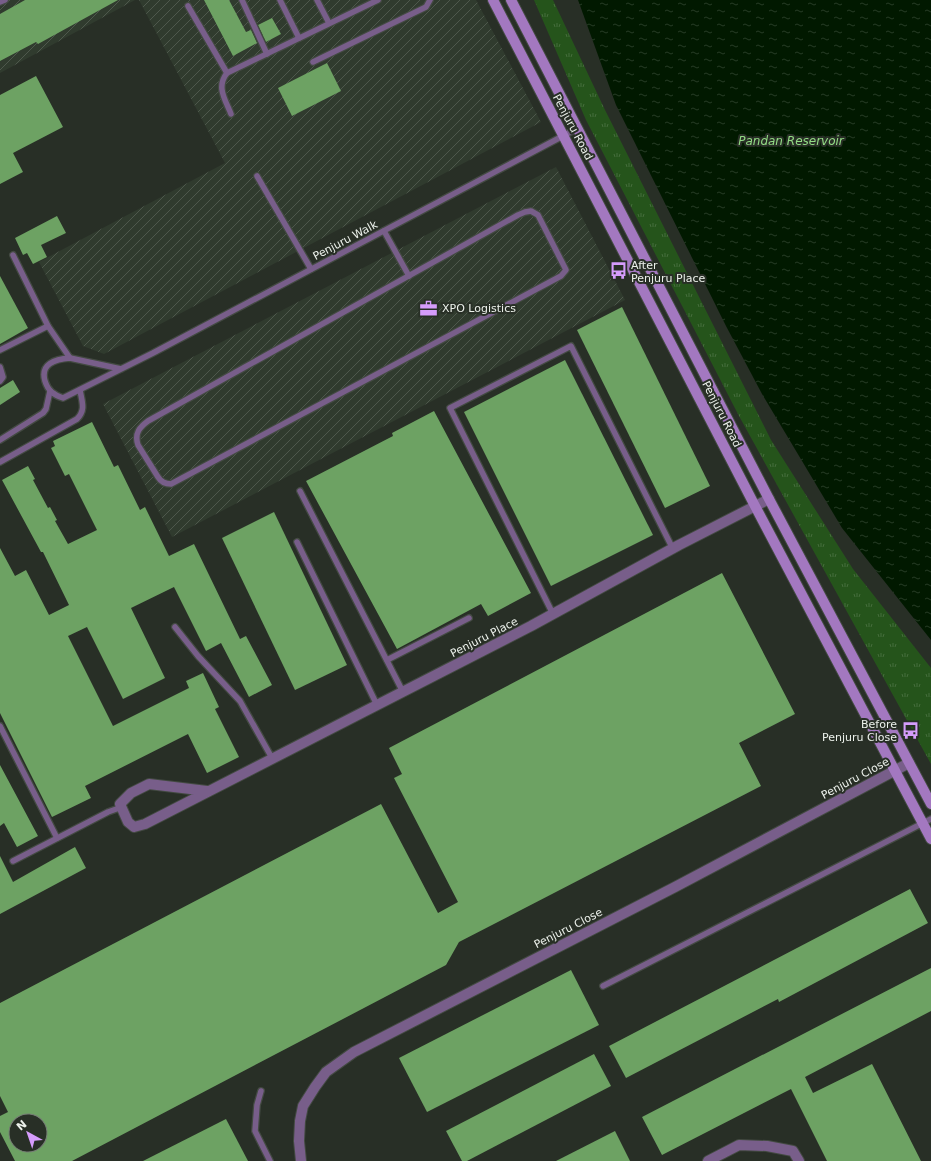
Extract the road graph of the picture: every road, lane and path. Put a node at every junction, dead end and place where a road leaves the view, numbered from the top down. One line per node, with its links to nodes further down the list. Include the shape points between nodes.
1 (5, 0): 9 (lane)
2 (242, 0): 14 (lane)
3 (280, 0): 13 (lane)
4 (317, 0): 12 (lane)
5 (378, 0): 10 (lane)
6 (430, 0): 15 (lane, via 426,7)
7 (493, 0): 19 (main road, Penjuru Road)
8 (511, 0): 18 (main road, Penjuru Road)
9 (0, 2)
10 (369, 2): 12 (lane)
11 (188, 6): 16 (lane)
12 (329, 24): 13 (lane)
13 (299, 38): 14 (lane)
14 (267, 54): 16 (lane)
15 (313, 62)
16 (227, 73): 17 (lane, via 222,80 221,89)
17 (231, 114)
18 (578, 128): 19 (lane, Penjuru Walk); 36 (main road, Penjuru Road)
19 (564, 136): 21 (lane, Penjuru Walk); 37 (main road, Penjuru Road)
20 (257, 176): 23 (lane)
21 (384, 231): 23 (lane, Penjuru Walk); 24 (lane)
22 (12, 255): 25 (lane)
23 (311, 269): 29 (lane, Penjuru Walk)
24 (409, 276): 24 (lane, via 518,215 531,211 538,215 566,270 561,276 171,484 161,481 136,439 140,427)
25 (48, 326): 26 (lane); 27 (lane)
26 (0, 350)
27 (70, 358): 29 (lane); 32 (lane, via 62,358 45,368 43,373)
28 (0, 367): 30 (lane, via 4,377)
29 (121, 369): 31 (lane, Penjuru Walk)
30 (0, 382)
31 (80, 390): 32 (lane, Penjuru Walk, via 62,398); 34 (lane, via 83,409 77,419)
32 (50, 391): 33 (lane, via 43,413)
33 (0, 440)
34 (0, 462)
35 (300, 491): 43 (lane)
36 (769, 499): 37 (street, Penjuru Place); 48 (main road, Penjuru Road)
37 (756, 506): 39 (street, Penjuru Place); 49 (main road, Penjuru Road)
38 (297, 542): 45 (lane)
39 (673, 549): 40 (street, Penjuru Place); 40 (lane, via 570,346 450,408)
40 (553, 614): 44 (street, Penjuru Place)
41 (469, 618): 43 (lane)
42 (175, 627): 47 (lane, via 198,656 240,700)
43 (387, 660): 44 (lane)
44 (403, 692): 45 (street, Penjuru Place)
45 (377, 705): 47 (street, Penjuru Place)
46 (0, 726): 54 (lane)
47 (272, 758): 50 (street, Penjuru Place)
48 (909, 763): 49 (street, Penjuru Close); 51 (main road, Penjuru Road)
49 (895, 771): 53 (main road, Penjuru Road); 60 (street, Penjuru Close, via 354,1052 326,1072 303,1106 299,1141)
50 (207, 792): 52 (street, via 149,784 131,793 120,804); 52 (street, Penjuru Place, via 145,824 134,827 128,822)
51 (931, 804)
52 (122, 807): 54 (lane)
53 (927, 821): 55 (main road, Penjuru Road); 57 (lane)
54 (57, 838): 56 (lane)
55 (931, 839)
56 (13, 861)
57 (603, 986)
58 (261, 1091): 59 (lane, via 255,1131)
59 (270, 1161)
60 (302, 1161)
61 (708, 1161): 62 (street, via 739,1145 767,1146 793,1151)
62 (799, 1161)

